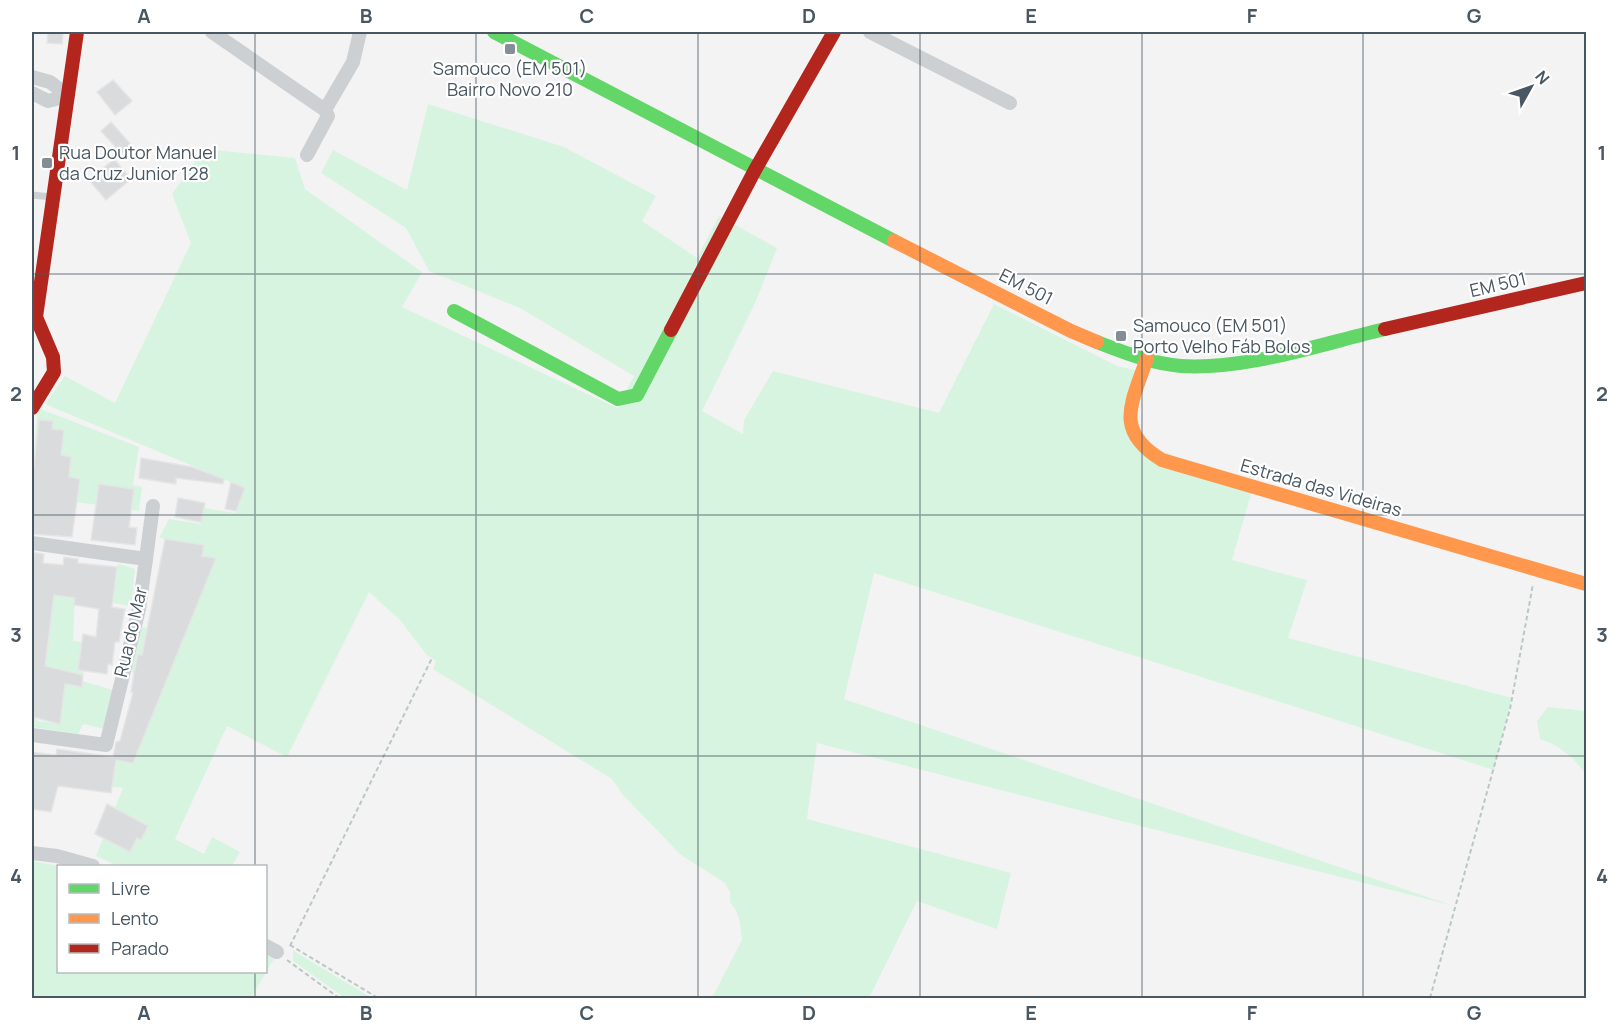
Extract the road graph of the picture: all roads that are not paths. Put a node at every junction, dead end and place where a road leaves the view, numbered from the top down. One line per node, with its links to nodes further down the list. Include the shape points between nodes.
1 (77, 32): 9 (main road)
2 (212, 32): 11 (street)
3 (360, 32): 11 (street, via 353,62)
4 (494, 32): 13 (main road, EM 501 / EM 501)
5 (834, 32): 13 (main road)
6 (870, 32): 10 (street)
7 (32, 77): 9 (street, via 50,82)
8 (32, 93): 9 (street, via 48,100)
9 (68, 96): 15 (main road)
10 (1010, 103)
11 (325, 110): 12 (street, via 328,116)
12 (307, 155)
13 (755, 170): 17 (main road, via 637,395 618,399); 21 (main road, EM 501 / EM 501, via 1071,331)
14 (32, 195): 15 (lane)
15 (52, 197): 18 (main road)
16 (1587, 283): 21 (main road, EM 501 / EM 501, via 1234,364 1180,366)
17 (454, 311)
18 (34, 320): 20 (main road)
19 (32, 342): 20 (main road)
20 (49, 350): 22 (main road, via 53,357 52,379)
21 (1147, 358): 27 (main road, Estrada das Videiras, via 1128,424 1132,439 1146,453)
22 (36, 390): 23 (main road)
23 (32, 408)
24 (153, 506): 26 (street)
25 (32, 543): 26 (street)
26 (146, 559): 28 (street, Rua do Mar, via 139,609 106,745)
27 (1587, 584)
28 (32, 735)
29 (32, 853): 30 (street)
30 (86, 865)

